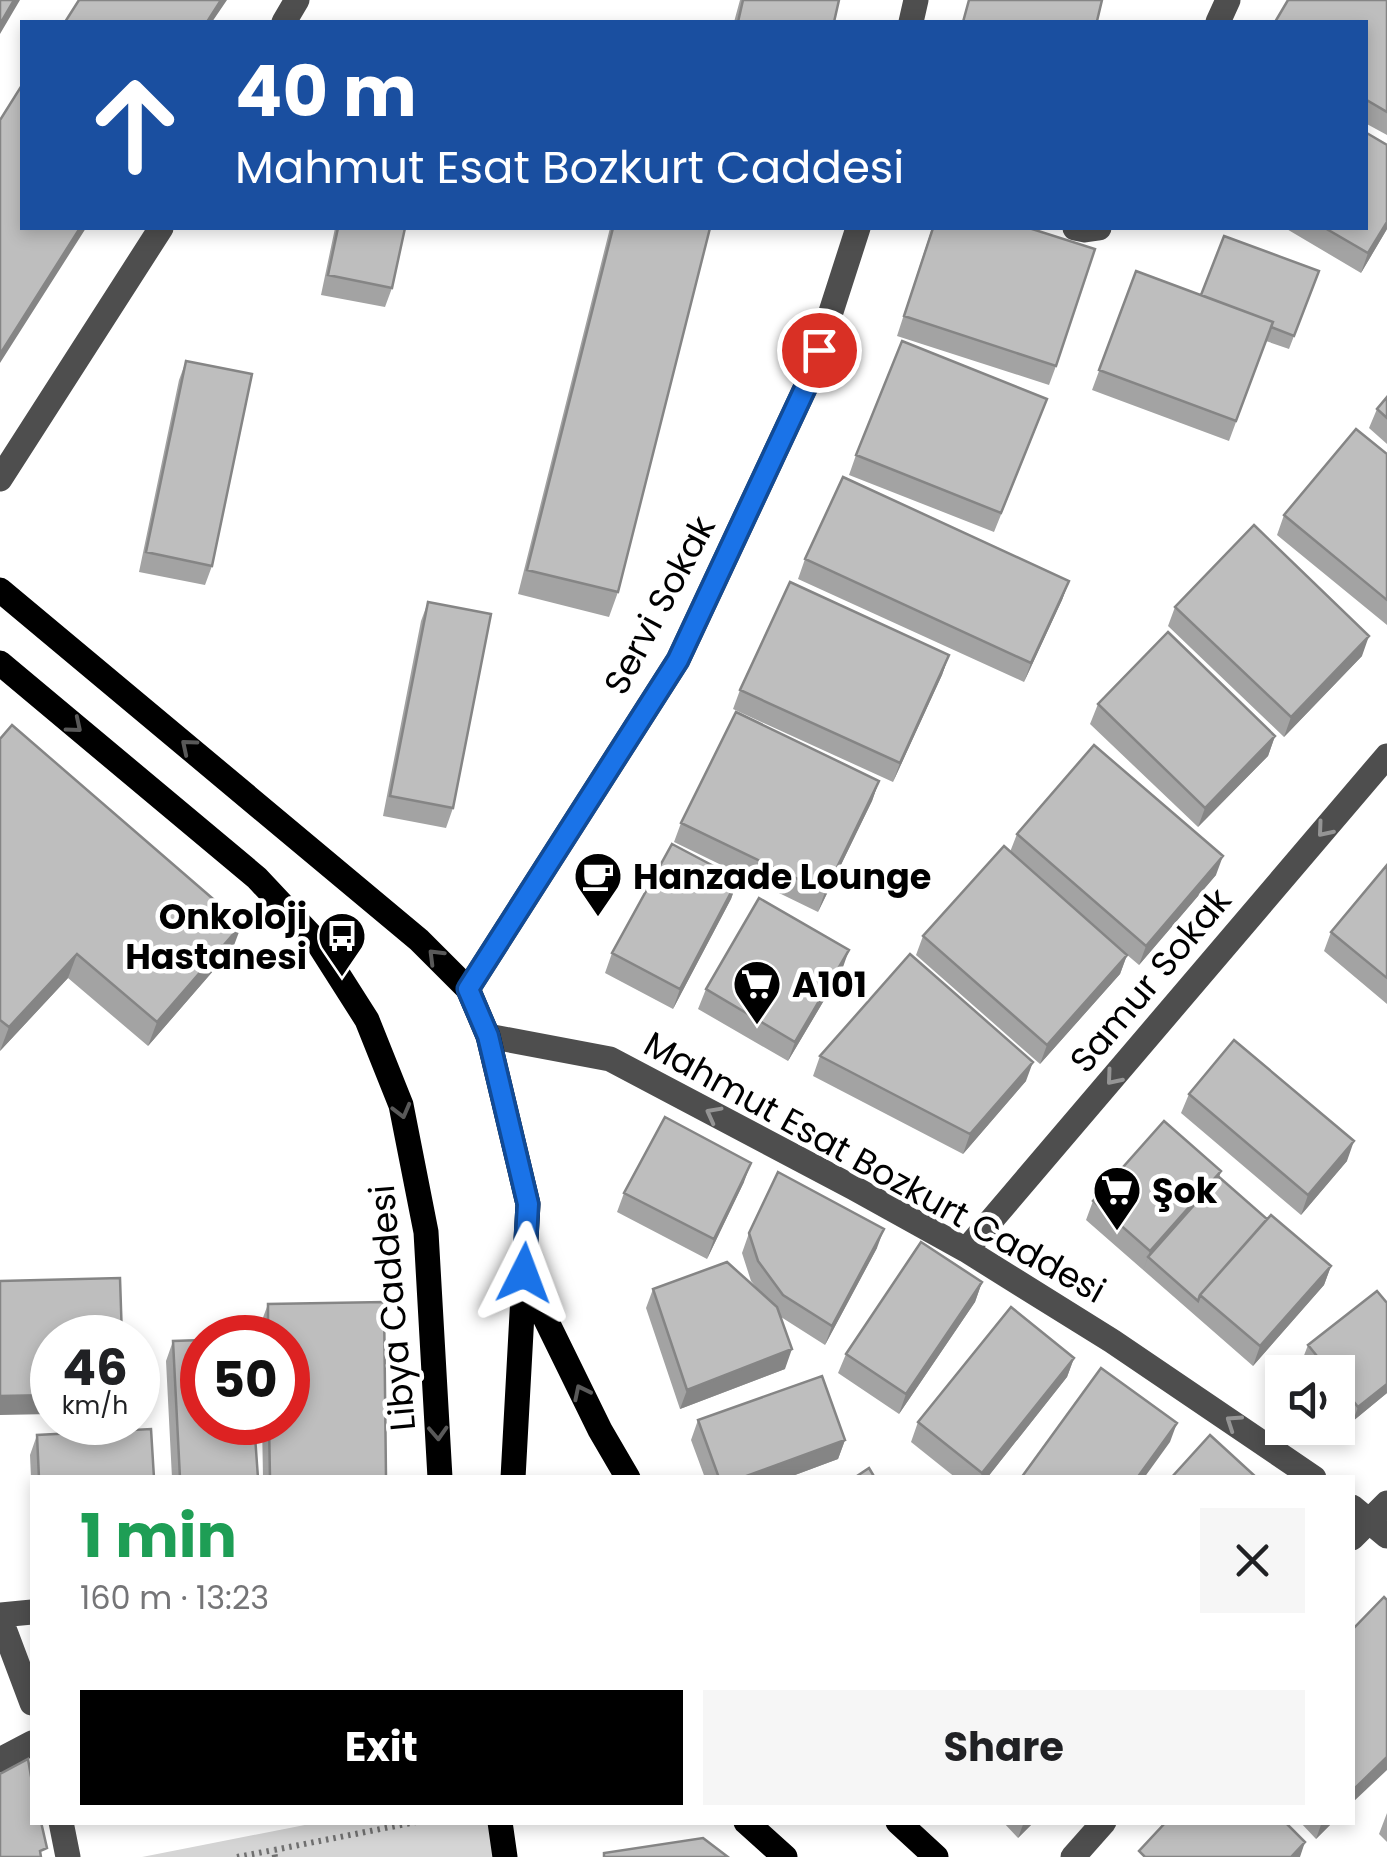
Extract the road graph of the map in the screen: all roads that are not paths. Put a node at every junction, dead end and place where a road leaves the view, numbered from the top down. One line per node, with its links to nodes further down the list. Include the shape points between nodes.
1 (159, 230): 3 (street)
2 (857, 230): 7 (street, Servi Sokak, via 809,380 678,660)
3 (0, 479)
4 (0, 590): 7 (main road, one-way to 4, via 419,940)
5 (0, 663): 11 (main road, Libya Caddesi, one-way to 11, via 257,878 318,942 367,1020 402,1105 426,1232)
6 (1387, 756): 9 (street, Samur Sokak, one-way to 9)
7 (468, 989): 8 (main road)
8 (488, 1036): 9 (street, Mahmut Esat Bozkurt Caddesi, one-way to 8, via 610,1060); 10 (main road, via 528,1204)
9 (966, 1250): 14 (street, Mahmut Esat Bozkurt Caddesi, one-way to 9)
10 (524, 1273): 12 (main road); 13 (main road, one-way to 10)
11 (440, 1475)
12 (512, 1475)
13 (626, 1475)
14 (1310, 1475)
15 (30, 1612): 16 (street)
16 (0, 1616): 17 (street)
17 (30, 1698)
18 (30, 1744): 19 (street)
19 (0, 1760)
20 (63, 1825): 25 (street)
21 (500, 1825): 26 (main road)
22 (749, 1825): 27 (main road)
23 (901, 1825): 28 (main road)
24 (1101, 1825): 29 (street)
25 (68, 1857)
26 (504, 1857)
27 (785, 1857)
28 (936, 1857)
29 (1074, 1857)

